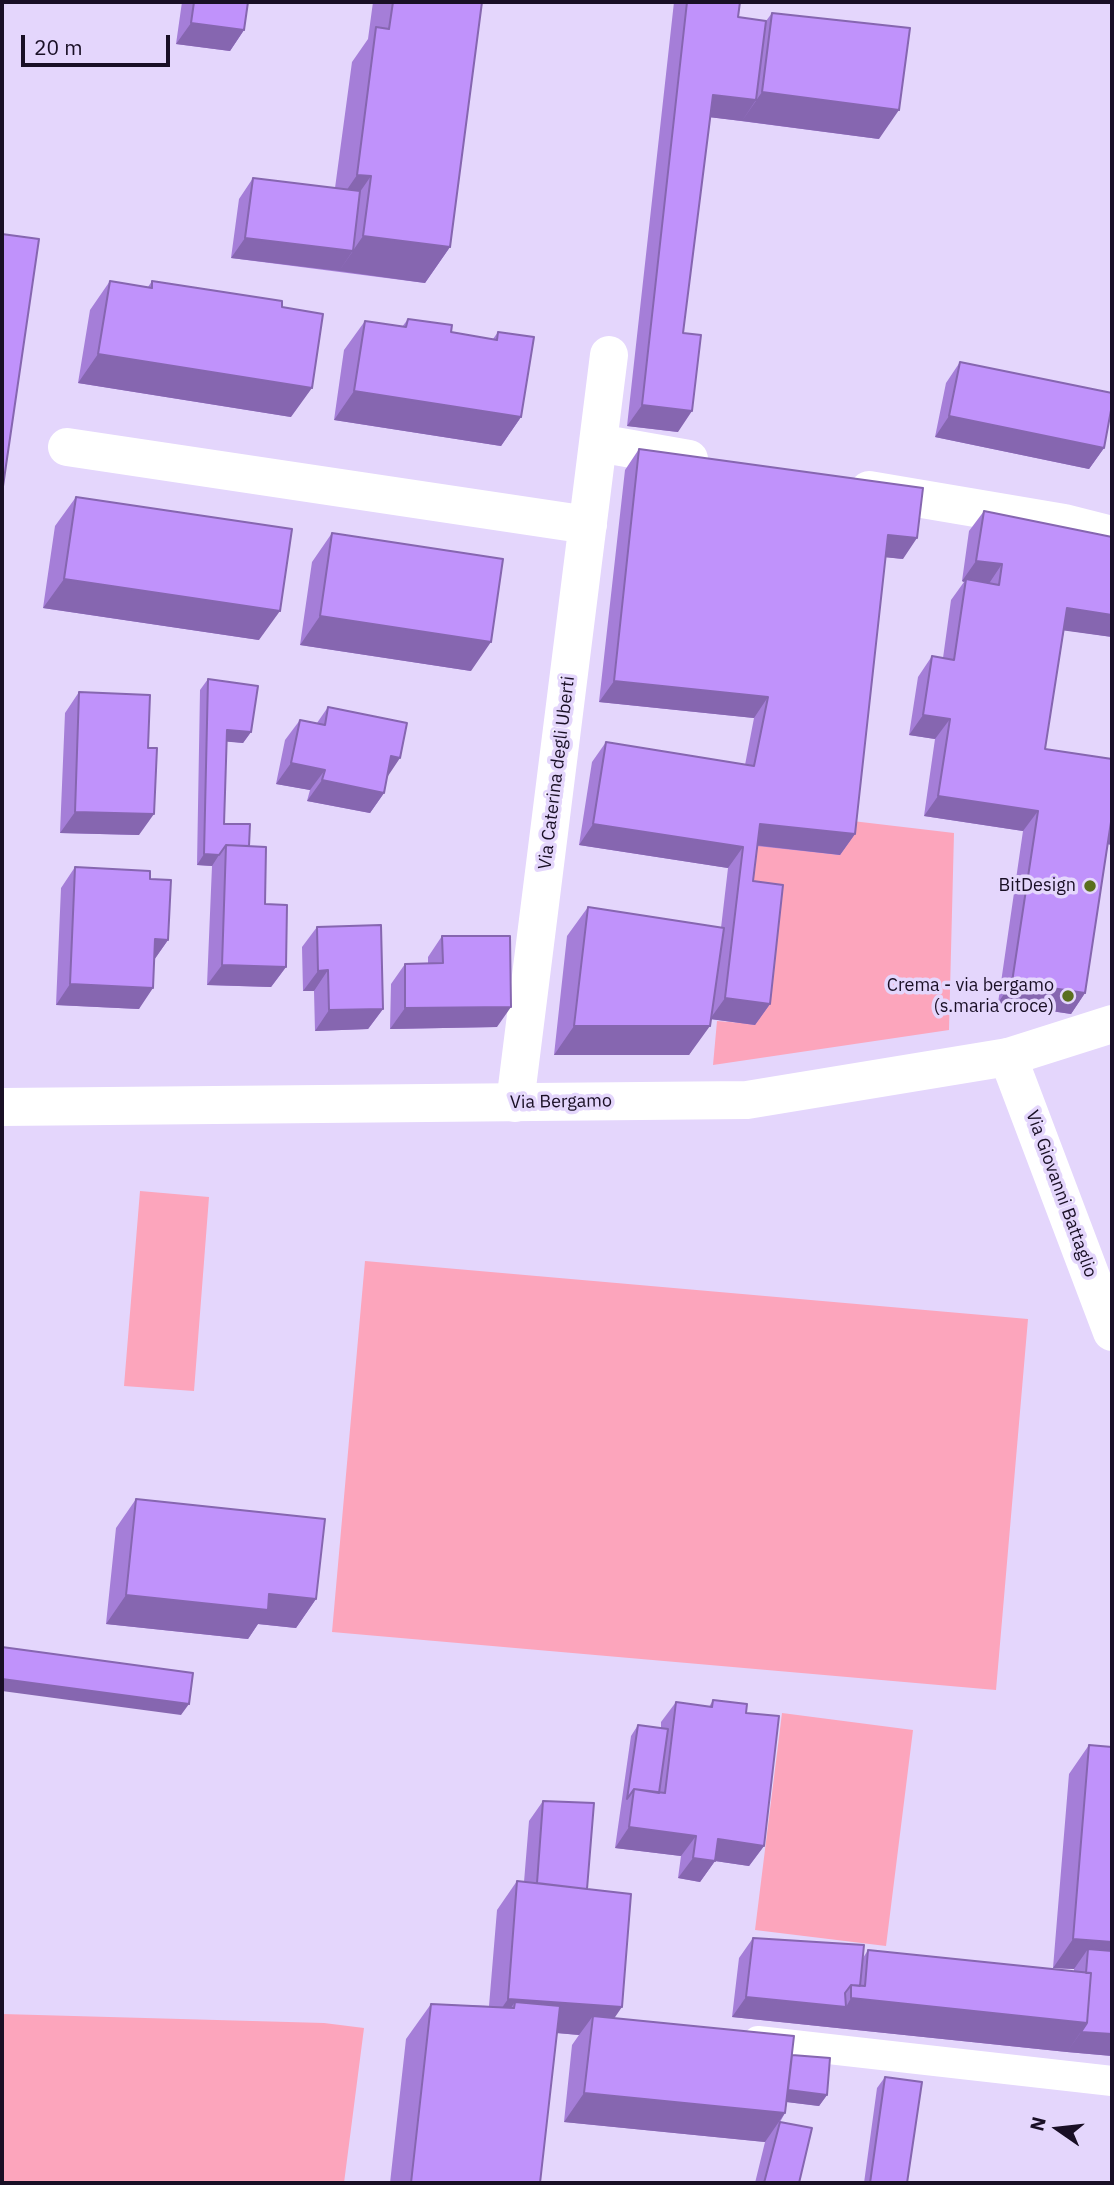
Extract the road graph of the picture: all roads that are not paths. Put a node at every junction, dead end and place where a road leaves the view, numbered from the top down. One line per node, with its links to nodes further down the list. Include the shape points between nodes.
1 (610, 355): 2 (street, Via Caterina degli Uberti)
2 (598, 443): 4 (street); 6 (street, Via Caterina degli Uberti)
3 (67, 447): 6 (street)
4 (721, 464)
5 (831, 483): 7 (street)
6 (588, 525): 10 (street, Via Caterina degli Uberti)
7 (1112, 535)
8 (1112, 1024): 9 (street, Via Bergamo)
9 (1008, 1057): 10 (street, Via Bergamo, via 747,1101); 12 (street, Via Giovanni Battaglio)
10 (516, 1103): 11 (street, Via Bergamo)
11 (2, 1107)
12 (1112, 1332)
13 (758, 2041): 14 (lane)
14 (1112, 2081)

